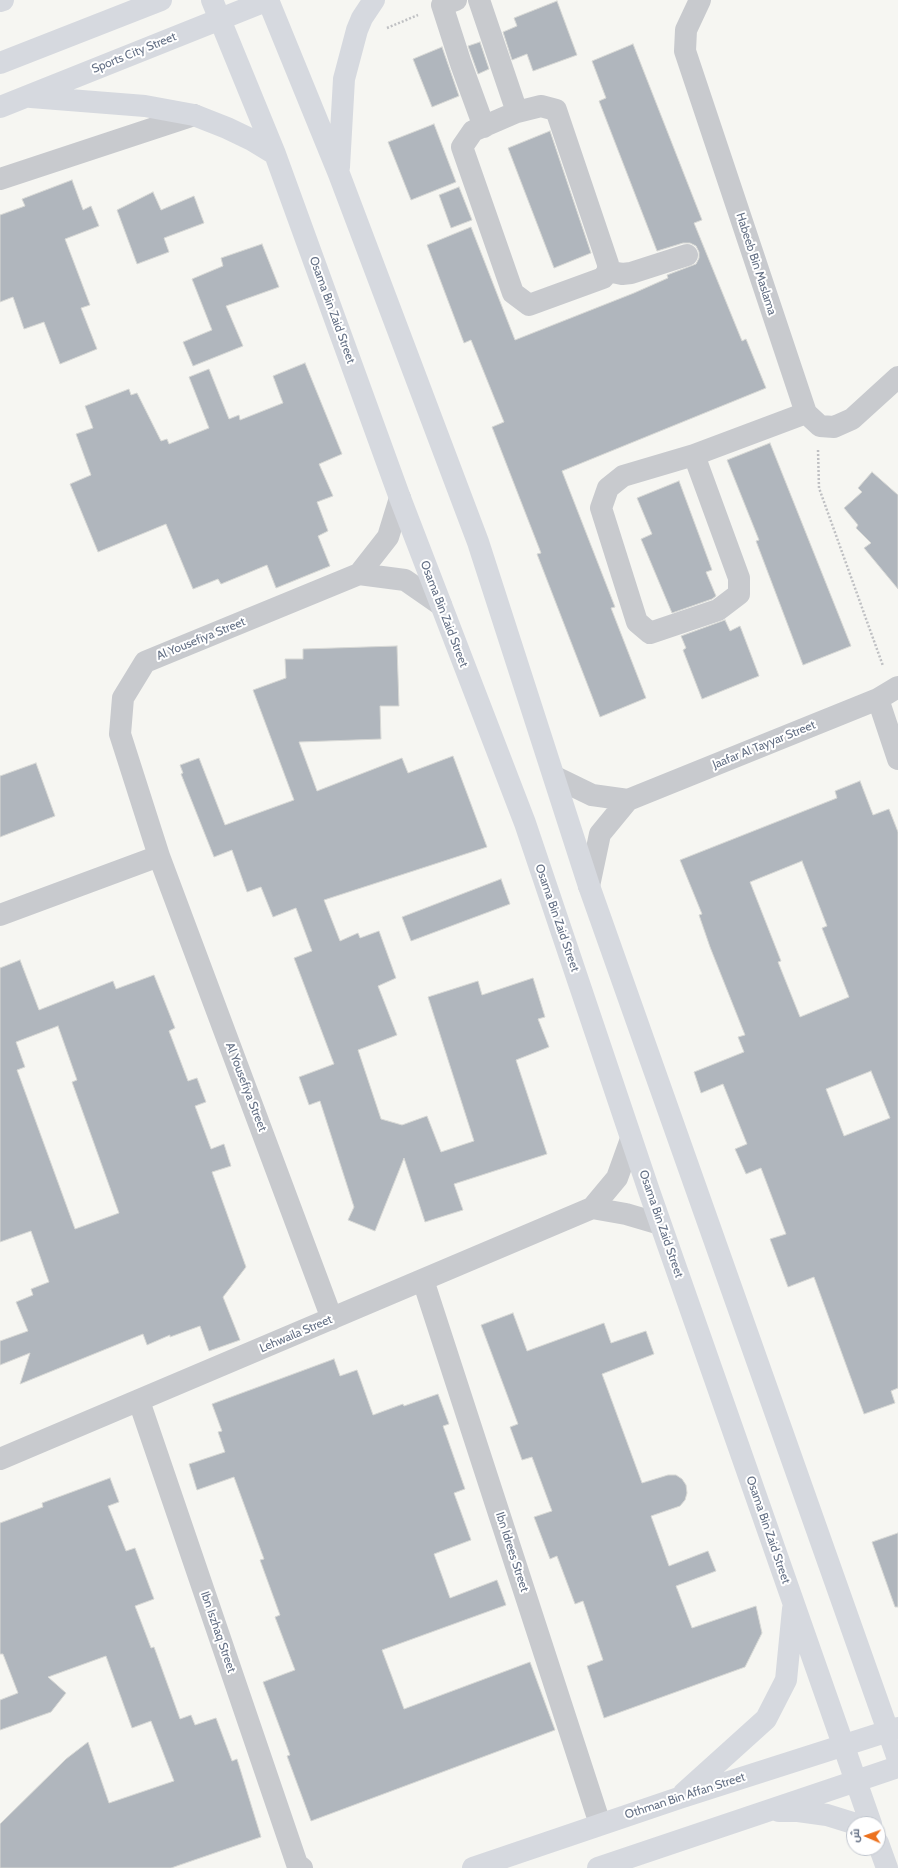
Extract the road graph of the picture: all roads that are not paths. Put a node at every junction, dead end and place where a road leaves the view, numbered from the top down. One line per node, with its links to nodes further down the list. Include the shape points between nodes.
1 (161, 0): 8 (street)
2 (268, 0): 7 (street, Sports City Street); 15 (street)
3 (374, 0): 15 (street, via 362,18 344,79)
4 (479, 0): 11 (street)
5 (449, 2): 13 (street, via 461,64)
6 (695, 2): 20 (street, Habeeb Bin Maslama, via 686,30 685,51)
7 (216, 6): 9 (street, Sports City Street); 14 (street, Osama Bin Zaid Street)
8 (0, 63)
9 (25, 97): 10 (street, Sports City Street); 12 (street, via 145,106)
10 (0, 106)
11 (517, 112): 13 (street); 18 (street, via 541,106 556,110 608,264)
12 (194, 115): 14 (street, via 252,140); 16 (street)
13 (484, 127): 18 (street, via 473,131 462,147 513,293 529,305 603,278)
14 (275, 154): 22 (street, Osama Bin Zaid Street)
15 (339, 174): 27 (street, via 478,542)
16 (0, 179)
17 (687, 255): 18 (street, via 631,273)
18 (608, 271)
19 (898, 377): 20 (street, via 852,419 834,427)
20 (813, 420): 21 (street)
21 (694, 455): 21 (street, via 623,476 608,488 601,508 637,622 650,633 718,610 739,594 739,578)
22 (400, 498): 23 (street, Al Yousefiya Street, via 388,537); 24 (street, Osama Bin Zaid Street)
23 (359, 574): 24 (street, Al Yousefiya Street, via 405,580); 29 (street, Al Yousefiya Street, via 145,662 123,698 120,734)
24 (441, 605): 32 (street, Osama Bin Zaid Street, via 525,823)
25 (889, 692): 26 (street); 28 (street, Jaafar Al Tayyar Street)
26 (898, 758)
27 (555, 777): 28 (street, Jaafar Al Tayyar Street, via 592,795); 30 (street)
28 (628, 800): 30 (street, Jaafar Al Tayyar Street, via 600,834)
29 (159, 856): 31 (street); 36 (street, Al Yousefiya Street)
30 (589, 886): 40 (street)
31 (0, 915)
32 (631, 1139): 33 (street, Lehwaila Street, via 617,1178); 34 (street, Osama Bin Zaid Street)
33 (592, 1208): 34 (street); 35 (street, Lehwaila Street)
34 (660, 1224): 39 (street, Osama Bin Zaid Street)
35 (423, 1280): 36 (street, Lehwaila Street); 49 (street, Ibn Idrees Street)
36 (332, 1319): 37 (street, Lehwaila Street)
37 (139, 1401): 38 (street, Lehwaila Street); 52 (street, Ibn Iszhaq Street)
38 (0, 1459)
39 (794, 1602): 41 (street, Osama Bin Zaid Street); 45 (street, via 786,1680 766,1719)
40 (893, 1730): 41 (street, Othman Bin Affan Street); 42 (street)
41 (844, 1746): 44 (street, Osama Bin Zaid Street); 45 (street, Othman Bin Affan Street)
42 (898, 1759)
43 (898, 1767): 44 (street)
44 (856, 1780): 46 (street); 47 (street, Osama Bin Zaid Street)
45 (680, 1798): 49 (street, Othman Bin Affan Street)
46 (764, 1811): 48 (street, via 798,1811); 51 (street)
47 (868, 1816)
48 (846, 1821)
49 (600, 1824): 53 (street, Othman Bin Affan Street)
50 (883, 1856): 54 (street)
51 (609, 1866)
52 (299, 1867)
53 (473, 1868)
54 (887, 1868)

